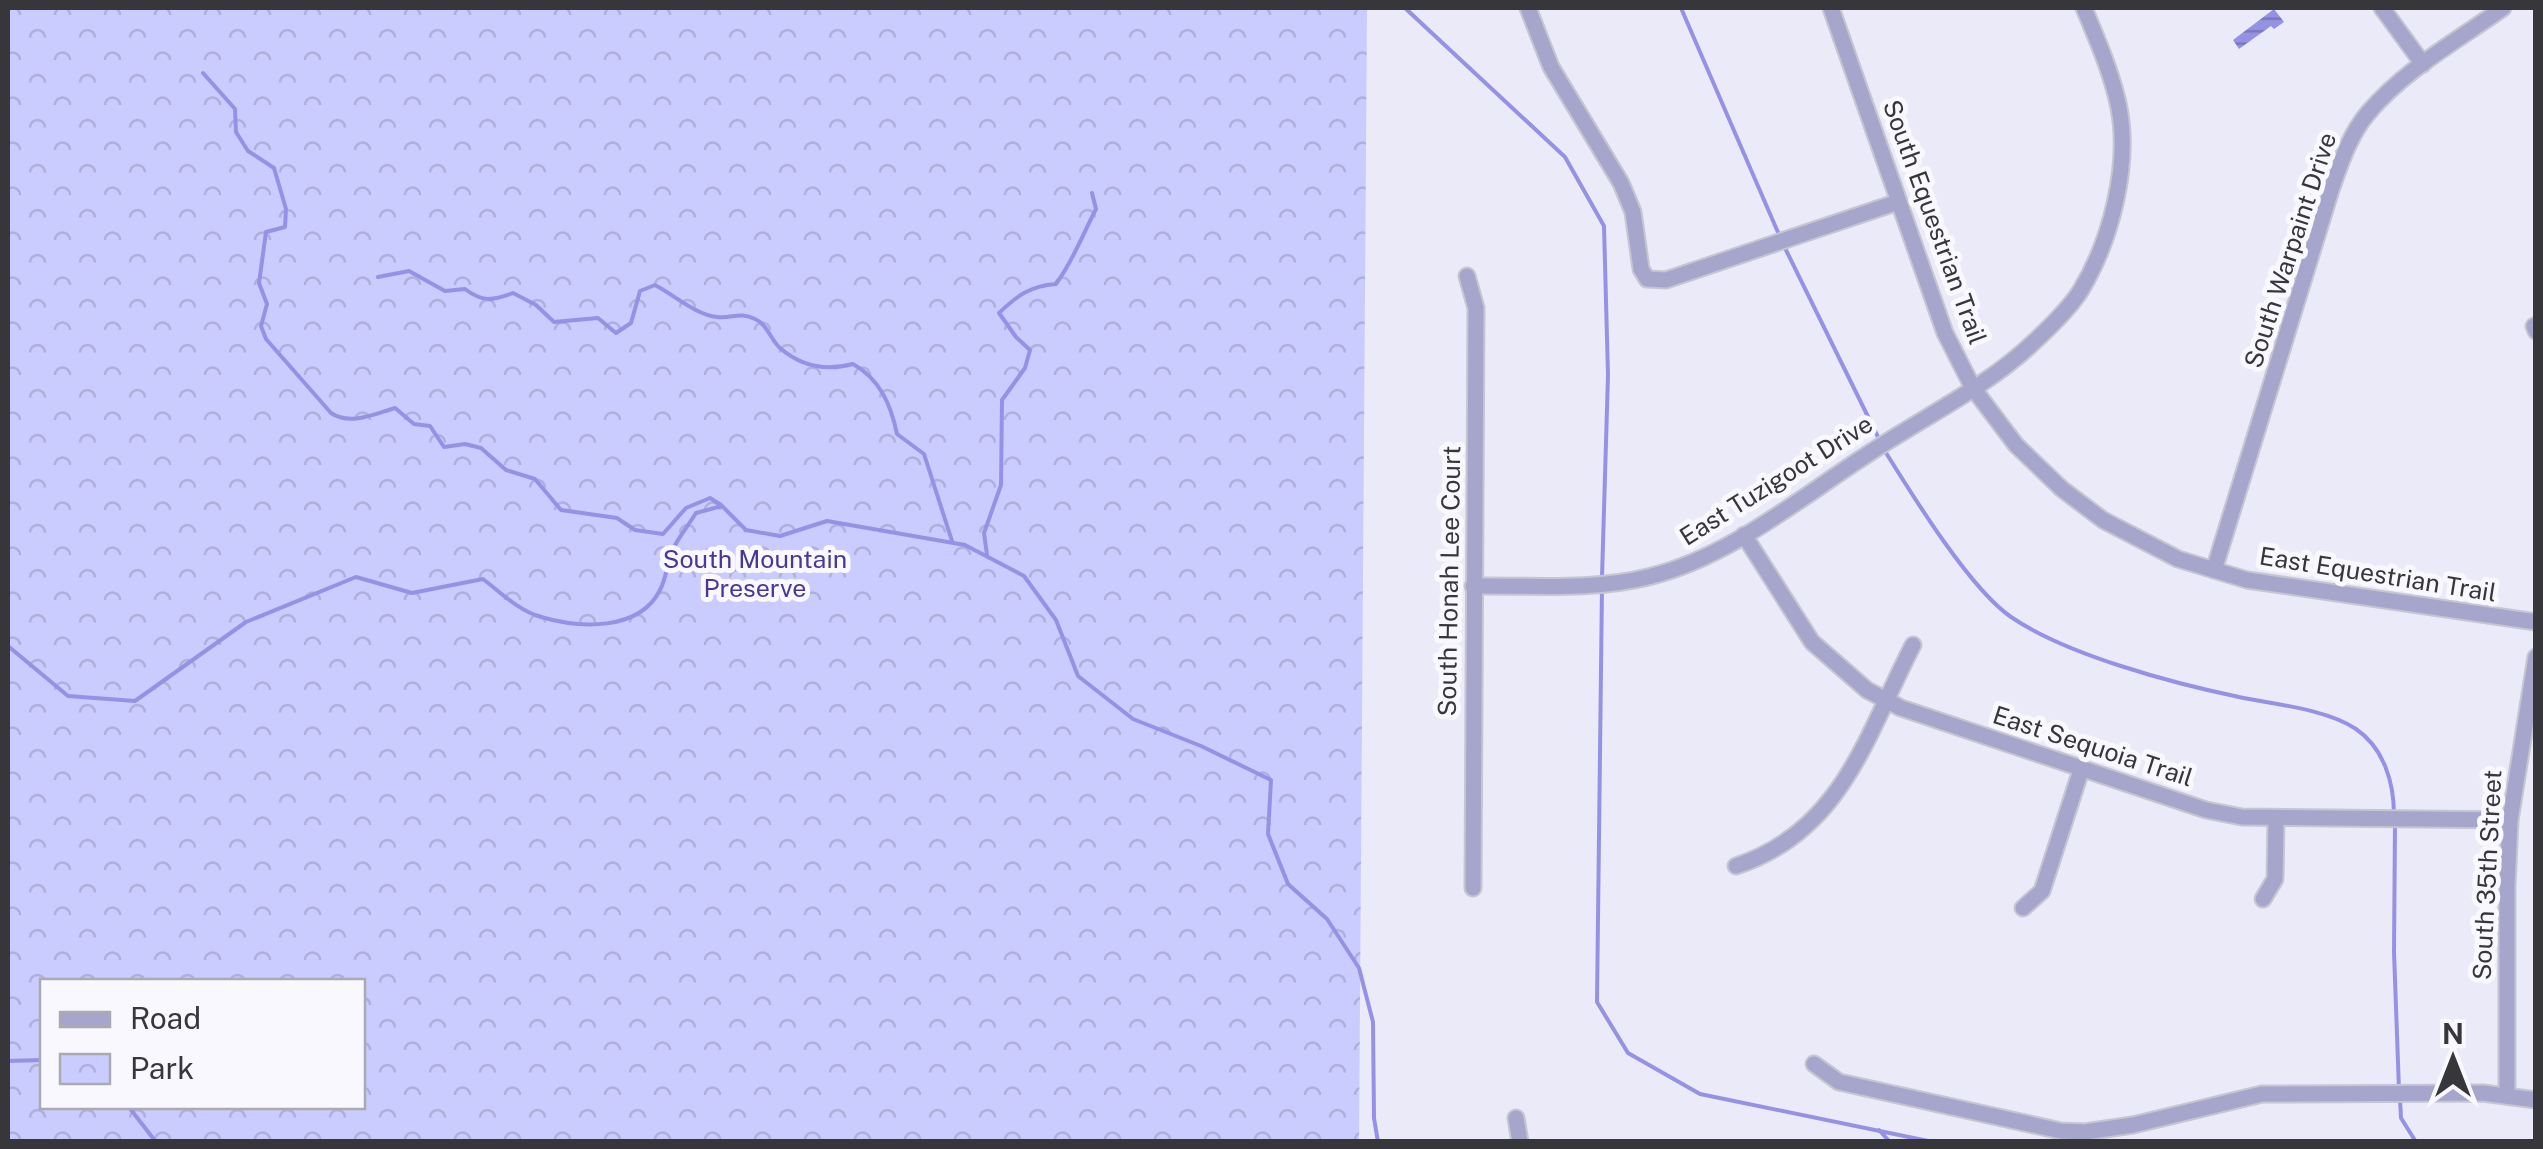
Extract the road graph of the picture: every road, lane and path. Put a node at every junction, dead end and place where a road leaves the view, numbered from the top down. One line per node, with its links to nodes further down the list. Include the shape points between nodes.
1 (1528, 8): 7 (street, via 1551,67 1621,183 1633,212 1643,276 1666,280)
2 (1831, 8): 7 (street, South Equestrian Trail)
3 (2084, 8): 9 (street, East Tuzigoot Drive, via 2120,110 2121,169 2107,232 2080,292 2034,342)
4 (2382, 8): 6 (street)
5 (2503, 8): 6 (street, South Warpaint Drive)
6 (2423, 64): 11 (street, South Warpaint Drive, via 2366,114 2339,166)
7 (1898, 202): 9 (street, South Equestrian Trail, via 1945,333)
8 (1467, 276): 12 (street, South Honah Lee Court, via 1476,308)
9 (1973, 388): 10 (street, East Tuzigoot Drive); 11 (street, South Equestrian Trail, via 2016,445 2103,520)
10 (1744, 535): 12 (street, East Tuzigoot Drive, via 1646,578); 16 (street, East Sequoia Trail, via 1812,642)
11 (2214, 570): 13 (street, East Equestrian Trail)
12 (1474, 586): 21 (street, South Honah Lee Court)
13 (2536, 622)
14 (1913, 645): 16 (street)
15 (2536, 657): 19 (street, South 35th Street)
16 (1885, 700): 17 (street, East Sequoia Trail); 20 (street, via 1834,799 1784,846)
17 (2082, 768): 18 (street, East Sequoia Trail, via 2206,810); 23 (street, via 2042,892)
18 (2276, 819): 19 (street, East Sequoia Trail); 22 (street, via 2275,879)
19 (2510, 820): 25 (street, South 35th Street)
20 (1736, 866)
21 (1473, 888)
22 (2263, 899)
23 (2022, 908)
24 (1814, 1064): 25 (street, via 1839,1082 2060,1131 2133,1125 2262,1094)
25 (2506, 1096): 26 (street)
26 (2536, 1100)
27 (1516, 1118): 28 (street)
28 (1520, 1142)

